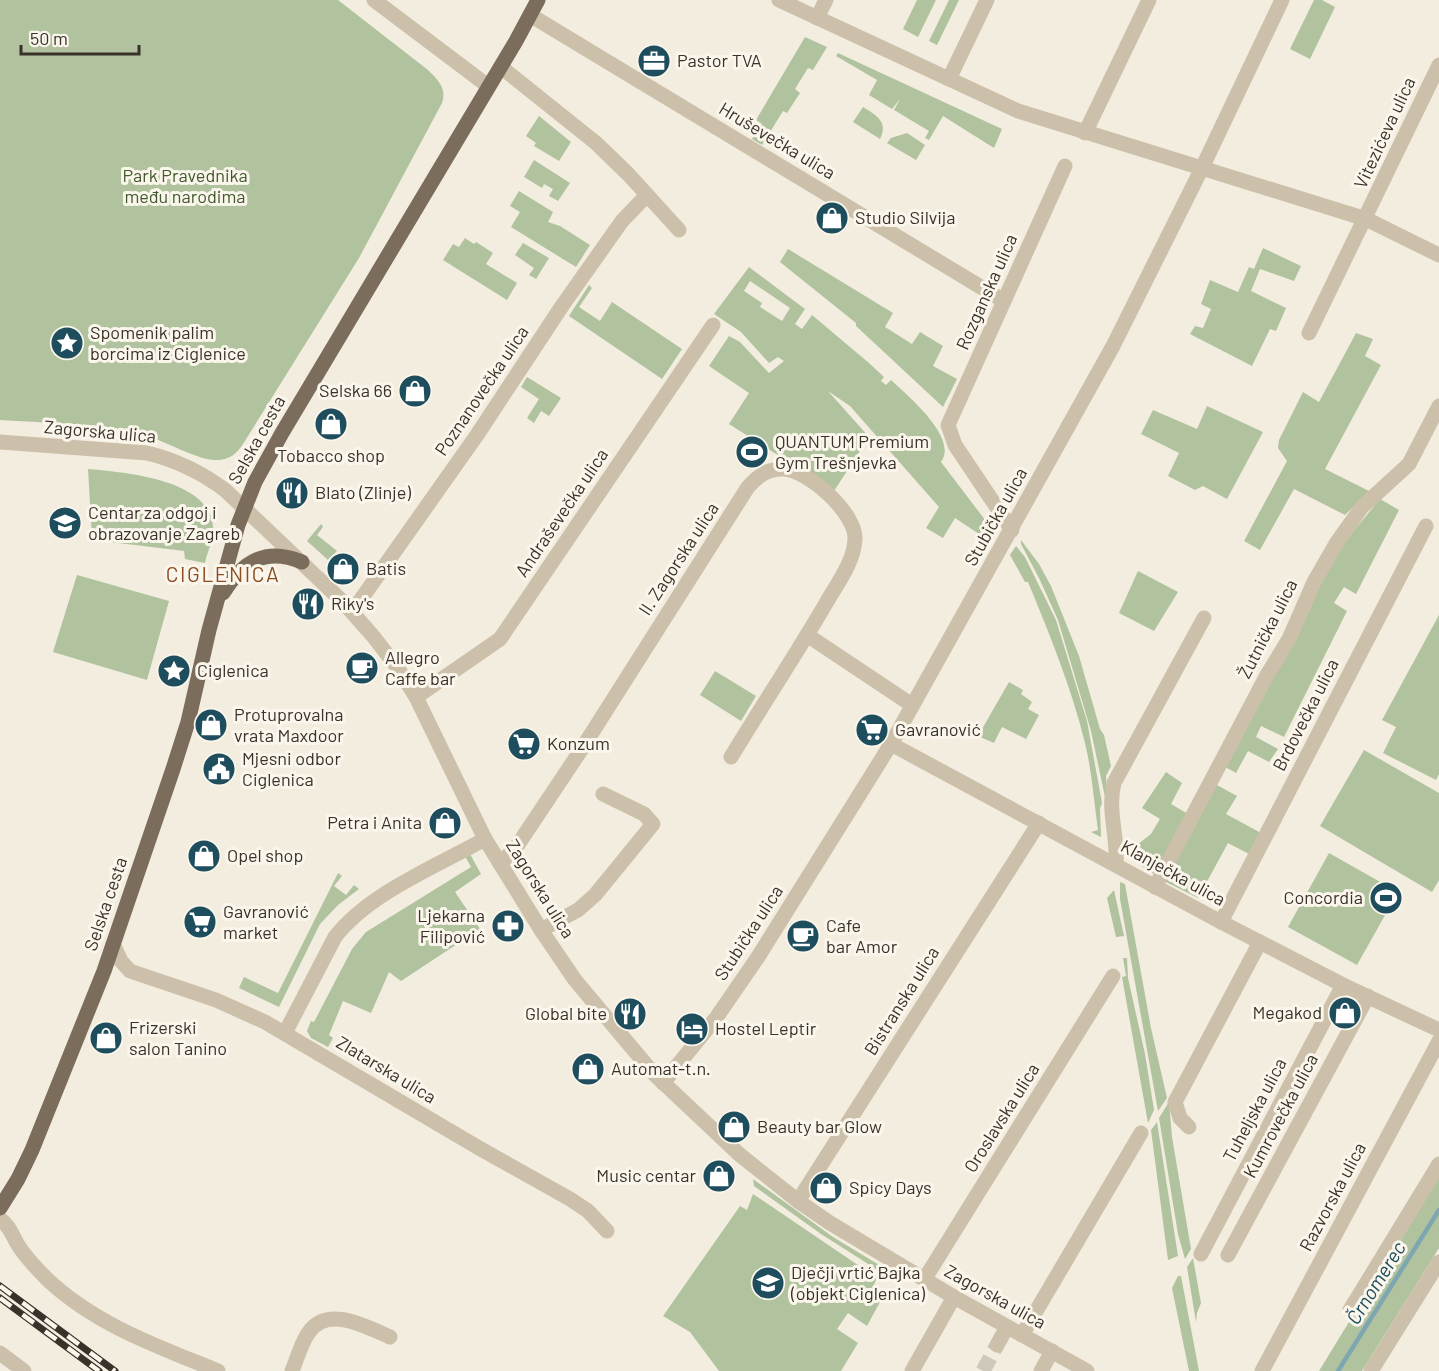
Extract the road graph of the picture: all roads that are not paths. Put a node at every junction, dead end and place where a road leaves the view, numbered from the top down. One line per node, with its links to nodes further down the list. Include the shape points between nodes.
1 (374, 0): 13 (street)
2 (538, 0): 8 (main road, Selska cesta)
3 (779, 0): 9 (street)
4 (826, 0): 9 (street)
5 (987, 0): 12 (street)
6 (1149, 0): 14 (street)
7 (1282, 0): 16 (street, Stubička ulica)
8 (530, 15): 11 (main road, Selska cesta); 21 (street, Hruševečka ulica)
9 (817, 18): 12 (street)
10 (1439, 65): 18 (street, Vitezićeva ulica)
11 (501, 66): 13 (main road, Selska cesta); 17 (street, via 596,143)
12 (949, 79): 14 (street, via 1023,113)
13 (488, 86): 26 (main road, Selska cesta, via 282,433)
14 (1085, 133): 16 (street)
15 (1065, 166): 21 (street, Rozganska ulica)
16 (1202, 168): 18 (street); 28 (street, Stubička ulica, via 1113,345)
17 (647, 195): 19 (street); 31 (street, Poznanovečka ulica, via 622,220)
18 (1366, 219): 20 (street); 23 (street, Vitezićeva ulica)
19 (679, 230)
20 (1439, 255)
21 (1005, 301): 28 (street, Rozganska ulica, via 948,425 983,489)
22 (713, 324): 34 (street, Andraševečka ulica, via 500,639)
23 (1309, 333)
24 (1439, 406): 43 (street, Žutnička ulica, via 1409,464 1362,507 1337,542)
25 (0, 442): 26 (street, Zagorska ulica, via 158,456 205,475)
26 (244, 508): 29 (street, Zagorska ulica); 30 (main road, Selska cesta)
27 (1426, 526): 44 (street, Brdovečka ulica)
28 (1012, 530): 35 (street, Stubička ulica)
29 (302, 562): 30 (main road, via 277,555 256,560 236,575); 31 (street, Zagorska ulica)
30 (216, 603): 47 (main road, Selska cesta, via 185,731)
31 (352, 612): 34 (street, Zagorska ulica)
32 (1204, 618): 42 (street, via 1114,783 1111,806 1118,846)
33 (807, 635): 35 (street); 37 (street, II. Zagorska ulica); 41 (street, II. Zagorska ulica, via 849,563 855,536 848,516 832,498 800,475 786,469 775,470 758,477 748,487 581,750 517,846)
34 (416, 697): 40 (street, Zagorska ulica)
35 (912, 705): 36 (street, Stubička ulica)
36 (891, 744): 39 (street, Klanječka ulica); 56 (street, Stubička ulica, via 758,957 716,1018)
37 (731, 757)
38 (603, 794): 45 (street, via 644,814 652,824 596,895)
39 (1039, 823): 42 (street, Klanječka ulica); 60 (street, Bistranska ulica)
40 (485, 839): 41 (street, Zagorska ulica); 54 (street, via 374,900 345,925)
41 (500, 864): 45 (street, Zagorska ulica)
42 (1116, 864): 43 (street, Klanječka ulica)
43 (1155, 886): 44 (street, Klanječka ulica)
44 (1221, 922): 46 (street, Klanječka ulica)
45 (542, 930): 56 (street, Zagorska ulica, via 575,980)
46 (1260, 942): 51 (street, Klanječka ulica); 57 (street, via 1175,1102 1180,1118)
47 (113, 944): 48 (street); 50 (main road, Selska cesta)
48 (130, 972): 50 (street); 54 (street, Zlatarska ulica, via 233,1007)
49 (1113, 976): 66 (street, Oroslavska ulica)
50 (100, 981): 61 (main road, Selska cesta)
51 (1344, 985): 52 (street, Klanječka ulica); 63 (street, Tuheljska ulica)
52 (1368, 996): 53 (street, Klanječka ulica); 64 (street, Kumrovečka ulica)
53 (1439, 1030)
54 (285, 1034): 62 (street, Zlatarska ulica, via 570,1198)
55 (1439, 1041): 81 (street, Razvorska ulica)
56 (663, 1083): 60 (street, Zagorska ulica, via 740,1155)
57 (1189, 1127)
58 (1141, 1132): 70 (street)
59 (1439, 1164): 68 (street)
60 (798, 1201): 66 (street, Zagorska ulica)
61 (1, 1216): 76 (street, via 35,1267 95,1316)
62 (607, 1231)
63 (1201, 1254)
64 (1228, 1255)
65 (1439, 1262): 82 (street)
66 (924, 1280): 67 (street, Zagorska ulica)
67 (954, 1297): 69 (street, Zagorska ulica); 78 (street)
68 (1350, 1310)
69 (1007, 1327): 70 (street, Zagorska ulica); 72 (street)
70 (1022, 1335): 73 (street, Zagorska ulica)
71 (390, 1337): 77 (street, via 337,1318 322,1322 309,1331)
72 (997, 1345)
73 (1052, 1351): 79 (street); 80 (street, Zagorska ulica)
74 (0, 1353): 75 (street)
75 (24, 1371)
76 (218, 1371)
77 (292, 1371)
78 (912, 1371)
79 (1041, 1371)
80 (1087, 1371)
81 (1262, 1371)
82 (1371, 1371)

